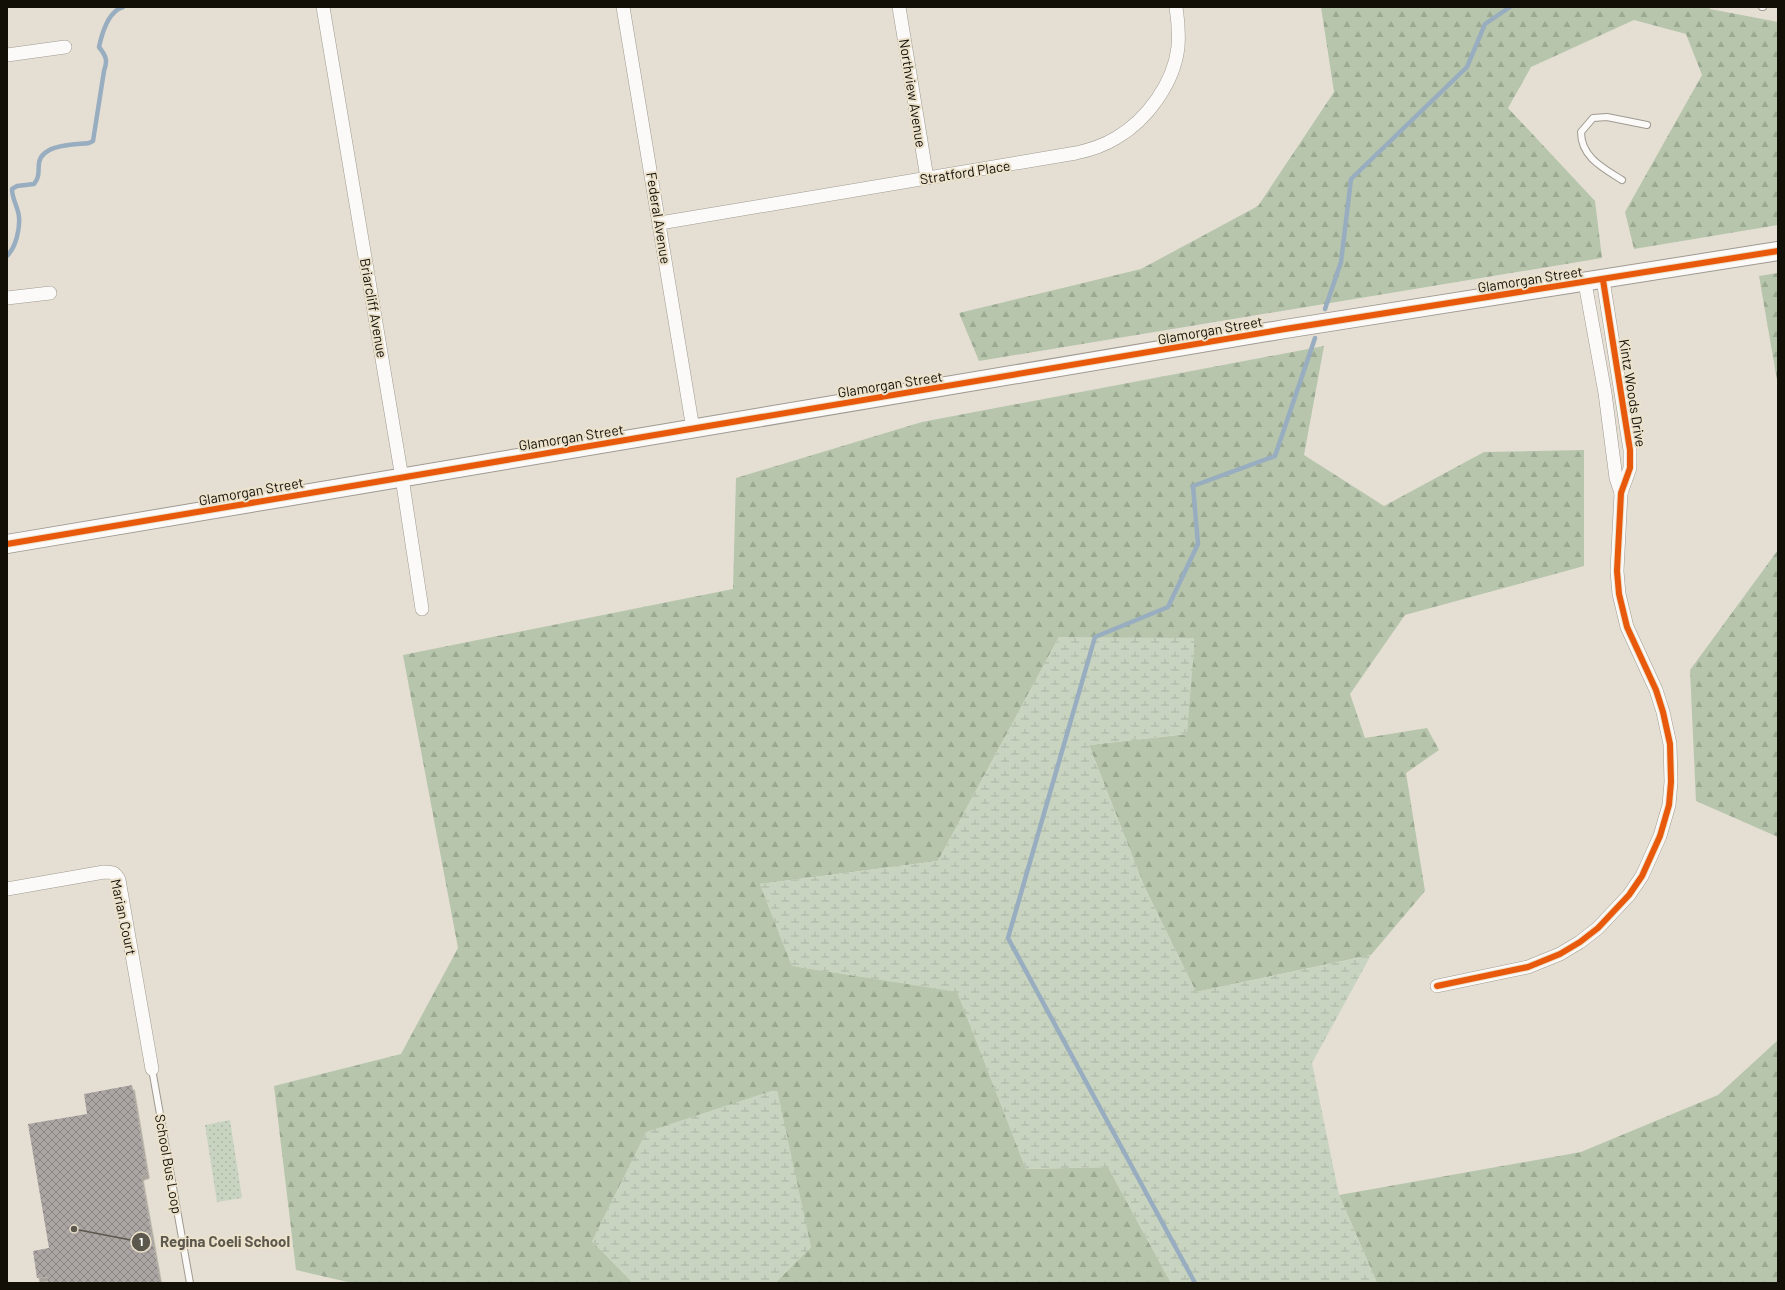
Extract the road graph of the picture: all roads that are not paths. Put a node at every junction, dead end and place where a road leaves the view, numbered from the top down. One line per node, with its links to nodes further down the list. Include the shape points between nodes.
1 (323, 7): 19 (street, Briarcliff Avenue)
2 (623, 7): 10 (street, Federal Avenue)
3 (899, 7): 8 (street, Northview Avenue)
4 (1176, 7): 8 (street, Stratford Place, via 1178,38 1172,70 1163,90 1150,108 1117,138 1097,148 1076,153)
5 (65, 47): 6 (street)
6 (7, 55)
7 (1647, 125): 9 (lane, via 1600,117 1593,118 1581,132 1581,142 1589,155 1600,166)
8 (927, 178): 10 (street, Stratford Place)
9 (1622, 180)
10 (660, 223): 18 (street, Federal Avenue)
11 (1778, 251): 12 (street, Glamorgan Street)
12 (1603, 280): 13 (street, Glamorgan Street); 16 (street, Kintz Woods Drive)
13 (1584, 283): 17 (street, Kintz Woods Drive); 18 (street, Glamorgan Street, via 1346,319)
14 (50, 292): 15 (street)
15 (7, 298)
16 (1620, 390): 17 (street); 20 (street, Kintz Woods Drive, via 1630,456 1628,475)
17 (1605, 393): 20 (street, Kintz Woods Drive, via 1616,478)
18 (693, 429): 19 (street, Glamorgan Street)
19 (402, 478): 21 (street, Glamorgan Street); 22 (street, Briarcliff Avenue)
20 (1621, 493): 24 (street, Kintz Woods Drive, via 1617,548 1619,594 1627,628 1656,690 1670,744 1669,805 1660,836 1642,876 1629,895 1598,928 1580,942 1560,954 1528,967)
21 (7, 544)
22 (422, 609)
23 (7, 889): 25 (street, Marian Court, via 104,872 116,874)
24 (1437, 986)
25 (152, 1069): 26 (lane, School Bus Loop)
26 (190, 1283)

